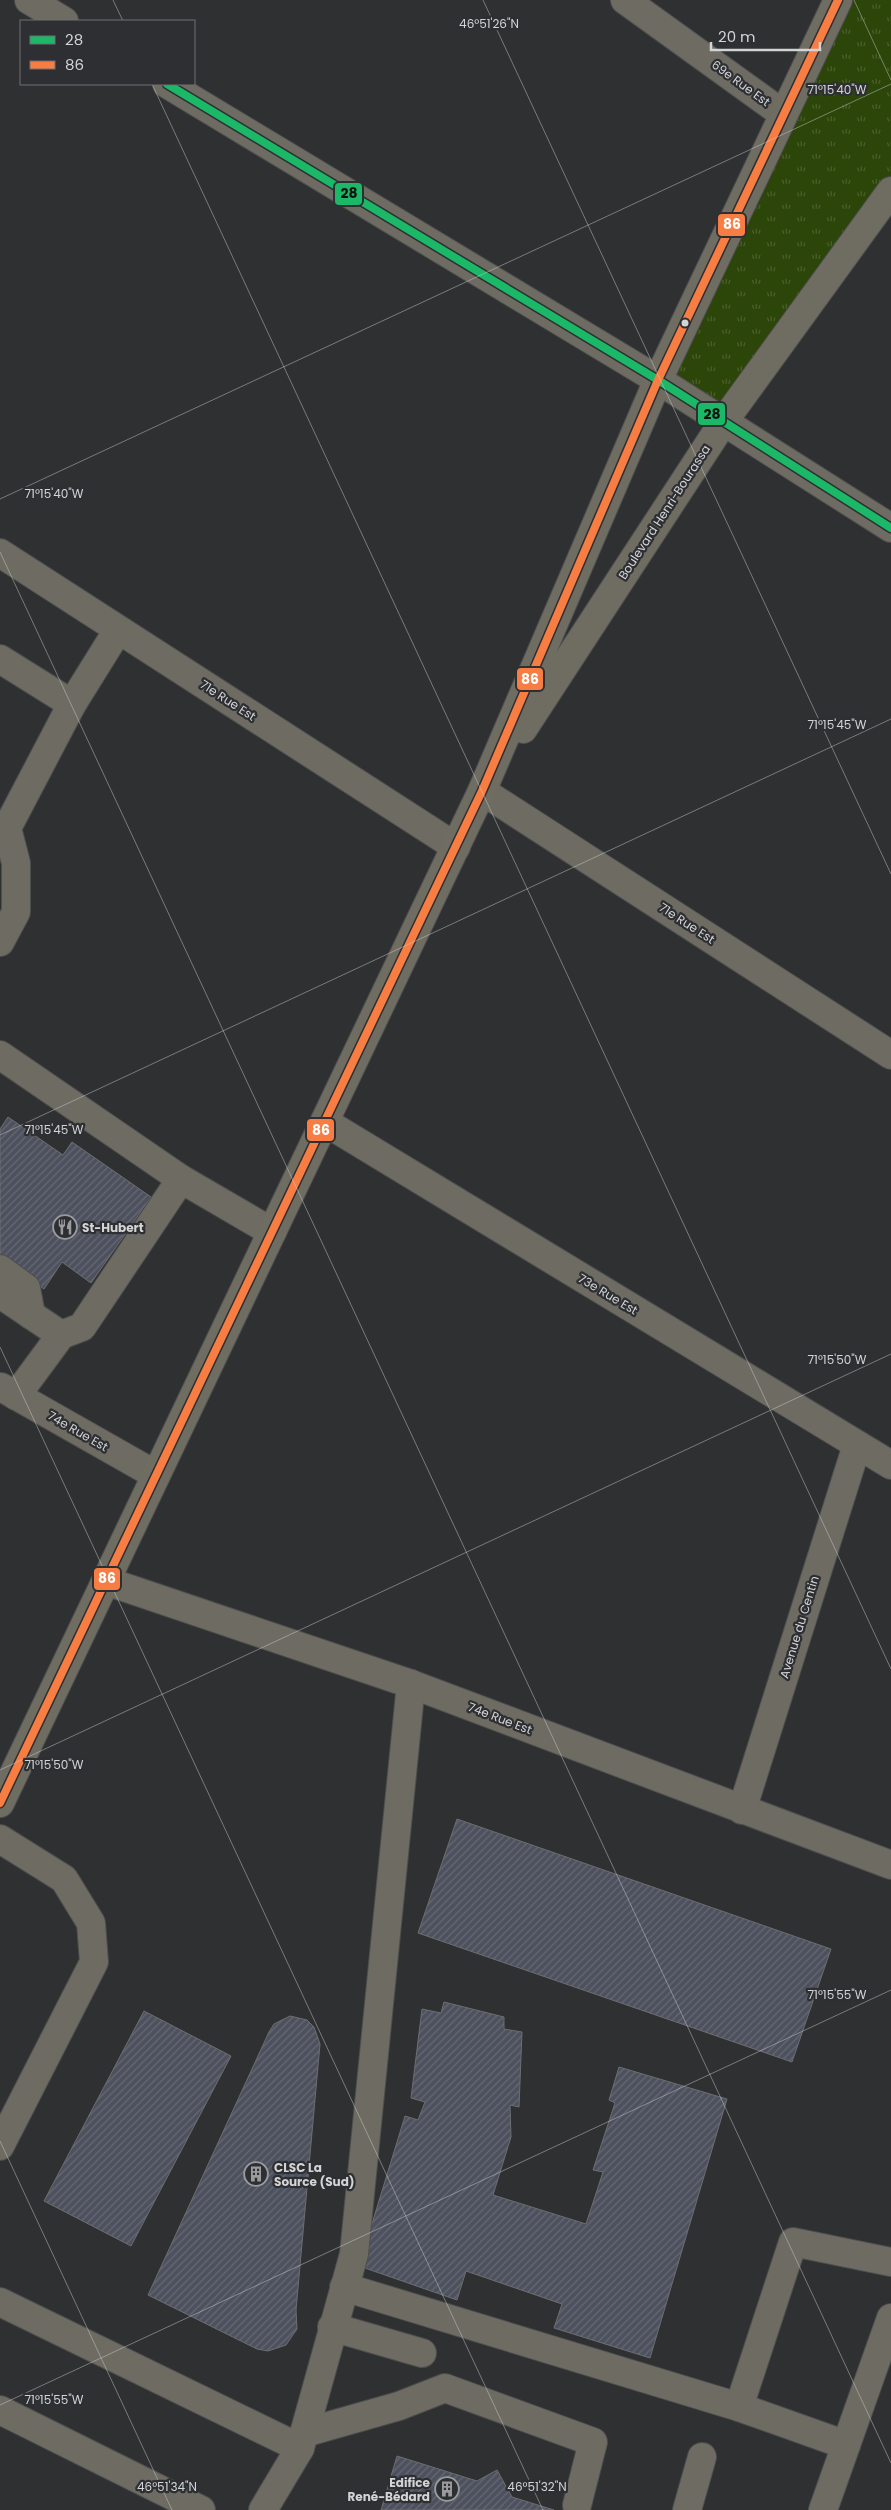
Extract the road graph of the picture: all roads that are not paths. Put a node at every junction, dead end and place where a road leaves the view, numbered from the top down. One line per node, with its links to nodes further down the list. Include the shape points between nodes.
1 (29, 0): 4 (street)
2 (626, 0): 6 (street, 69e Rue Est)
3 (838, 0): 6 (main road, Boulevard Henri-Bourassa)
4 (62, 20)
5 (169, 85): 8 (street)
6 (783, 114): 8 (main road, Boulevard Henri-Bourassa)
7 (890, 195): 9 (main road, Boulevard Henri-Bourassa)
8 (658, 380): 9 (street); 15 (main road, Boulevard Henri-Bourassa)
9 (724, 421): 10 (street); 15 (main road, Boulevard Henri-Bourassa)
10 (891, 528)
11 (0, 553): 12 (street, 71e Rue Est)
12 (118, 630): 14 (street); 17 (street, 71e Rue Est)
13 (0, 659): 14 (street)
14 (72, 704): 16 (street)
15 (482, 791): 17 (main road, Boulevard Henri-Bourassa); 20 (street, 71e Rue Est)
16 (4, 826): 18 (street, via 16,863 16,912)
17 (456, 848): 21 (main road, Boulevard Henri-Bourassa)
18 (0, 942)
19 (0, 1055): 22 (street)
20 (891, 1055)
21 (325, 1122): 23 (main road, Boulevard Henri-Bourassa); 29 (street, 73e Rue Est)
22 (181, 1179): 23 (street); 27 (street, via 82,1327)
23 (272, 1232): 31 (main road, Boulevard Henri-Bourassa)
24 (0, 1269): 26 (street, via 26,1288)
25 (0, 1294): 26 (street)
26 (31, 1315): 27 (street)
27 (61, 1335): 28 (street)
28 (8, 1392): 31 (street, 74e Rue Est)
29 (857, 1445): 30 (street, 73e Rue Est); 35 (street, Avenue du Centin)
30 (891, 1465)
31 (156, 1475): 32 (main road, Boulevard Henri-Bourassa)
32 (106, 1581): 33 (street, 74e Rue Est); 34 (main road, Boulevard Henri-Bourassa)
33 (411, 1684): 35 (street, 74e Rue Est); 40 (street, via 354,2254)
34 (0, 1803)
35 (742, 1810): 37 (street, 74e Rue Est)
36 (0, 1840): 38 (street, via 64,1879 91,1923 94,1962)
37 (891, 1865)
38 (0, 2146)
39 (891, 2262): 45 (street, via 794,2242)
40 (344, 2287): 43 (street); 45 (street)
41 (0, 2302): 47 (street)
42 (891, 2318): 48 (street)
43 (332, 2327): 44 (street); 47 (street)
44 (422, 2353)
45 (739, 2407): 48 (street)
46 (0, 2410): 51 (street)
47 (302, 2440): 50 (street, via 445,2388 594,2442); 52 (street)
48 (846, 2445): 54 (street)
49 (702, 2457): 53 (street)
50 (577, 2505)
51 (201, 2510)
52 (263, 2510)
53 (688, 2510)
54 (823, 2510)

